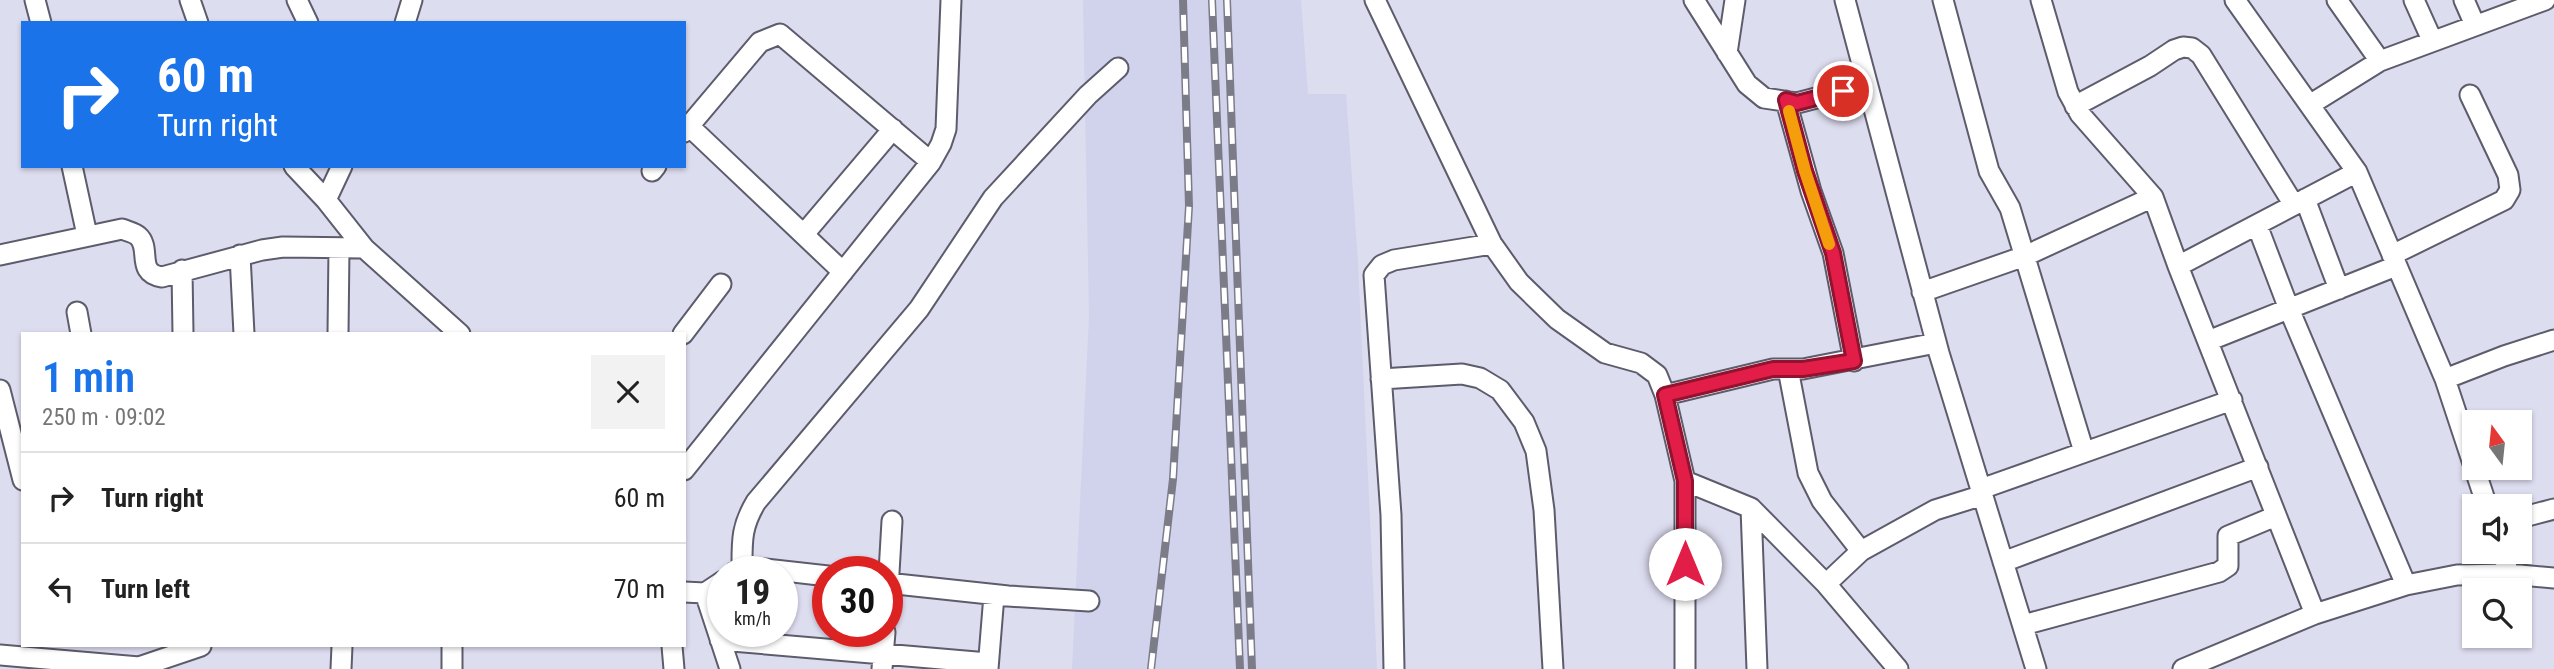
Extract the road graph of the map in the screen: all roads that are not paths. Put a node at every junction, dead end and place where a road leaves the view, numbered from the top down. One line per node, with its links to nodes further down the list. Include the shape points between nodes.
1 (35, 0): 17 (street)
2 (190, 0): 18 (street)
3 (297, 0): 19 (street)
4 (412, 0): 20 (street)
5 (951, 0): 33 (street, via 946,129)
6 (1375, 0): 44 (street)
7 (1694, 0): 23 (street)
8 (1735, 0): 23 (street)
9 (1845, 0): 26 (street)
10 (1943, 0): 49 (street, via 1989,171 2010,208)
11 (2040, 0): 30 (street)
12 (2235, 0): 29 (street)
13 (2337, 0): 24 (street)
14 (2414, 0): 22 (street)
15 (2465, 0): 21 (street)
16 (2545, 0): 21 (street)
17 (40, 21)
18 (197, 21)
19 (307, 21)
20 (406, 21)
21 (2475, 25): 22 (street)
22 (2432, 40): 24 (street)
23 (1727, 53): 28 (street, via 1756,91 1765,98)
24 (2380, 61): 29 (street)
25 (1118, 68): 88 (street, via 993,198 919,309 756,502 745,520)
26 (1866, 85): 28 (street, via 1797,103); 56 (street)
27 (2470, 94): 50 (street, via 2508,175 2510,190 2504,200)
28 (1786, 100): 68 (street, via 1833,253)
29 (2311, 104): 37 (street)
30 (2075, 106): 38 (street); 40 (street, via 2174,50 2192,48)
31 (687, 129): 32 (street, via 760,42 780,34); 42 (street)
32 (893, 129): 33 (street); 42 (street)
33 (931, 162): 53 (street)
34 (72, 168): 43 (street)
35 (296, 168): 39 (street)
36 (341, 168): 39 (street)
37 (2357, 172): 40 (street); 50 (street)
38 (2153, 197): 49 (street); 51 (street)
39 (326, 201): 46 (street)
40 (2300, 202): 41 (street); 55 (street)
41 (2257, 225): 51 (street); 57 (street)
42 (804, 234): 53 (street)
43 (87, 235): 47 (street); 52 (street, via 122,229 138,235 149,272 162,277)
44 (1492, 244): 70 (street, via 1382,265 1374,275); 73 (street, via 1519,282 1556,319 1605,353 1641,363 1657,375)
45 (339, 248): 46 (street); 48 (street, via 283,247); 62 (street)
46 (364, 248): 63 (street)
47 (0, 255)
48 (240, 255): 52 (street); 61 (street)
49 (2025, 256): 56 (street); 75 (street)
50 (2394, 261): 55 (street); 71 (street)
51 (2178, 266): 66 (street)
52 (182, 270): 60 (street)
53 (843, 272): 78 (street)
54 (720, 284): 64 (street)
55 (2339, 289): 57 (street)
56 (1922, 292): 67 (street)
57 (2289, 309): 66 (street); 96 (street)
58 (77, 312): 59 (street)
59 (81, 332)
60 (183, 332)
61 (244, 332)
62 (338, 332)
63 (458, 332)
64 (684, 332)
65 (2554, 340): 71 (street)
66 (2208, 341): 74 (street)
67 (1936, 343): 68 (street); 80 (street)
68 (1854, 361): 69 (street)
69 (1788, 369): 73 (street); 87 (street, via 1808,473 1822,501)
70 (1381, 379): 119 (street, via 1391,514); 120 (street, via 1462,374 1480,378 1500,390 1524,422 1536,451 1544,510)
71 (2445, 379): 81 (street)
72 (0, 390): 76 (street)
73 (1665, 395): 79 (street)
74 (2232, 400): 75 (street); 77 (street)
75 (2084, 452): 80 (street)
76 (14, 461)
77 (2258, 467): 85 (street); 90 (street)
78 (686, 468)
79 (1685, 481): 82 (street); 121 (street)
80 (1982, 492): 87 (street, via 1936,510); 90 (street)
81 (2483, 494)
82 (1751, 508): 94 (street); 122 (street)
83 (2554, 509): 84 (street)
84 (2532, 515)
85 (2276, 516): 102 (street); 103 (street, via 2228,536 2228,566 2219,572)
86 (892, 521): 89 (street)
87 (1861, 551): 94 (street)
88 (740, 556)
89 (890, 556)
90 (2003, 562): 103 (street)
91 (2506, 564): 92 (street)
92 (2509, 574): 93 (street); 96 (street, via 2457,575)
93 (2554, 578)
94 (1826, 584): 123 (street)
95 (903, 585): 99 (street)
96 (2406, 585): 102 (street)
97 (686, 592): 98 (street)
98 (705, 593): 100 (street)
99 (994, 594): 101 (street); 113 (street)
100 (707, 599)
101 (1088, 601)
102 (2315, 614): 125 (street)
103 (2022, 625): 124 (street)
104 (194, 647): 114 (street)
105 (342, 647): 115 (street)
106 (452, 647): 116 (street)
107 (672, 647): 117 (street)
108 (722, 647): 118 (street)
109 (772, 647): 111 (street)
110 (0, 655): 112 (street)
111 (882, 662): 113 (street)
112 (85, 666): 114 (street)
113 (988, 666)
114 (144, 668)
115 (341, 669)
116 (453, 669)
117 (674, 669)
118 (730, 669)
119 (1394, 669)
120 (1553, 669)
121 (1685, 669)
122 (1757, 669)
123 (1898, 669)
124 (2036, 669)
125 (2183, 669)

